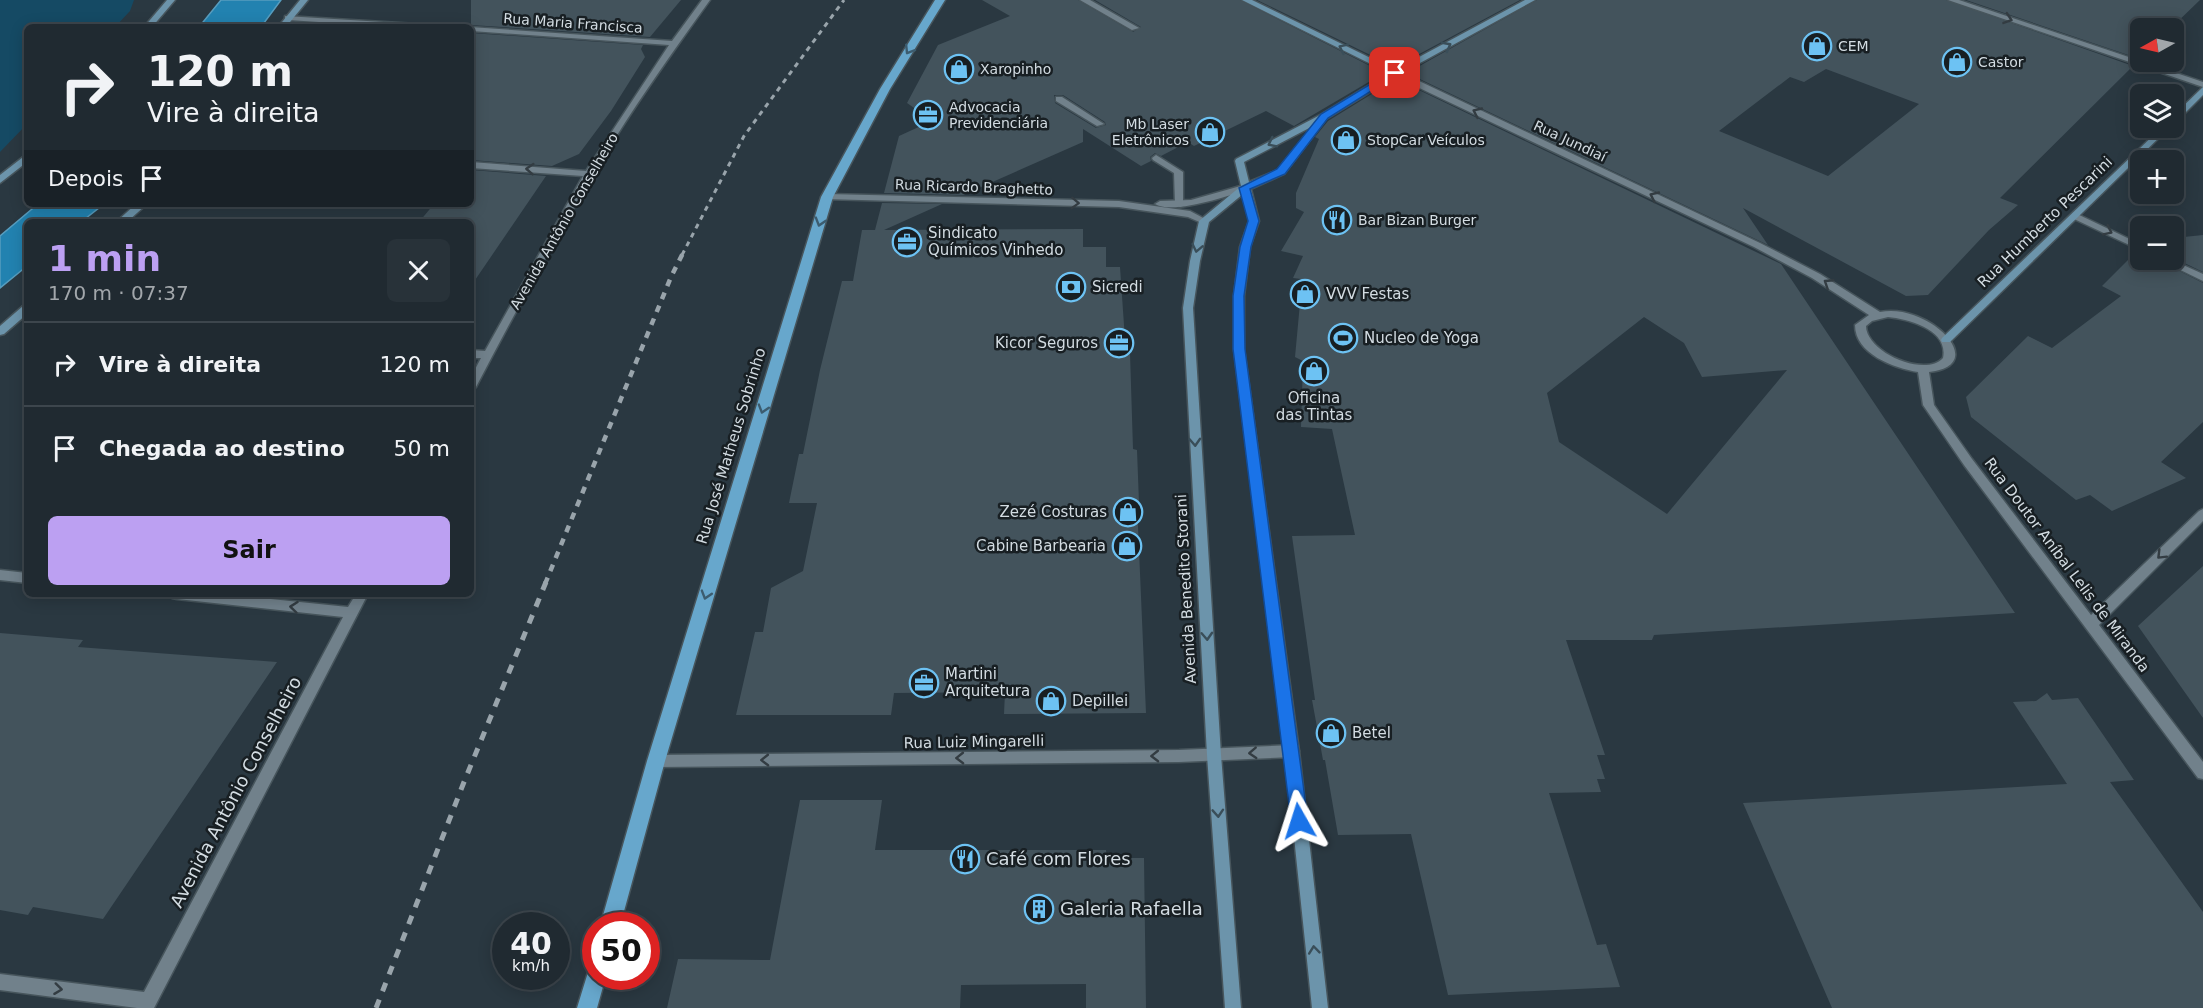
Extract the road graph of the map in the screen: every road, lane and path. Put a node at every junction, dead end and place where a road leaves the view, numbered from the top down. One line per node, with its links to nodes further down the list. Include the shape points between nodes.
1 (171, 0): 10 (main road)
2 (304, 0): 9 (main road)
3 (706, 0): 15 (street, Avenida Antônio Conselheiro)
4 (940, 0): 30 (main road, Rua José Matheus Sobrinho, one-way to 30, via 885,88)
5 (1084, 0): 13 (street)
6 (1246, 0): 16 (main road, Rua Jundiaí, one-way to 6)
7 (1531, 0): 16 (main road, one-way to 7)
8 (1952, 0): 17 (street, one-way to 17)
9 (288, 18): 11 (main road); 12 (street)
10 (151, 24)
11 (284, 24)
12 (385, 24)
13 (1135, 28)
14 (474, 29): 15 (street, Rua Maria Francisca)
15 (674, 43): 27 (street, Avenida Antônio Conselheiro)
16 (1395, 73): 21 (main road); 41 (street, Rua Jundiaí, one-way to 16, via 1757,245)
17 (2203, 85)
18 (2203, 90): 20 (main road)
19 (1059, 99): 22 (street)
20 (2184, 109)
21 (1324, 116): 29 (main road, via 1281,172); 29 (main road, one-way to 29, via 1241,159)
22 (1101, 124)
23 (2155, 138): 34 (main road, Rua Humberto Pescarini)
24 (1156, 158): 32 (street, via 1178,172)
25 (24, 160): 28 (main road)
26 (474, 165): 27 (street, one-way to 26)
27 (588, 174): 45 (street, Avenida Antônio Conselheiro)
28 (0, 180)
29 (1244, 188): 32 (street, Rua Ricardo Braghetto); 36 (main road); 55 (main road, via 1254,221 1245,247 1239,296 1239,349)
30 (827, 197): 31 (street, Rua Ricardo Braghetto, one-way to 31); 57 (main road, Rua José Matheus Sobrinho, one-way to 57)
31 (1119, 204): 32 (street, Rua Ricardo Braghetto); 36 (street, Rua Ricardo Braghetto, via 1190,214)
32 (1180, 204)
33 (138, 207): 35 (main road)
34 (2075, 216): 37 (street, one-way to 37); 43 (main road, Rua Humberto Pescarini)
35 (124, 219)
36 (1204, 220): 56 (main road, Avenida Benedito Storani, one-way to 56, via 1188,308)
37 (2130, 242)
38 (2184, 269): 39 (street)
39 (2203, 278)
40 (24, 313): 42 (main road)
41 (1877, 315): 43 (street, via 1914,319); 46 (street, via 1862,324 1860,331 1870,348 1894,363)
42 (0, 332)
43 (1946, 340): 46 (street, via 1950,357 1936,368)
44 (474, 354): 45 (street)
45 (488, 355): 47 (street, Avenida Antônio Conselheiro)
46 (1923, 369): 54 (street, Rua Doutor Aníbal Lelis de Miranda, via 1929,405)
47 (474, 381)
48 (2203, 514): 54 (street, one-way to 54)
49 (0, 574): 50 (street)
50 (24, 578)
51 (205, 597): 53 (street, one-way to 51)
52 (360, 597): 53 (street, Avenida Antônio Conselheiro)
53 (352, 613): 62 (street, Avenida Antônio Conselheiro)
54 (2091, 624): 58 (street, Rua Doutor Aníbal Lelis de Miranda)
55 (1292, 751): 56 (street, Rua Luiz Mingarelli, one-way to 56); 65 (main road, one-way to 55)
56 (1214, 755): 57 (street, Rua Luiz Mingarelli, one-way to 57); 64 (main road, Avenida Benedito Storani, one-way to 64)
57 (656, 761): 59 (main road, Rua José Matheus Sobrinho)
58 (2203, 773)
59 (614, 912)
60 (0, 981): 62 (street, one-way to 62)
61 (592, 990): 63 (main road)
62 (147, 1004)
63 (587, 1008)
64 (1233, 1008)
65 (1320, 1008)

